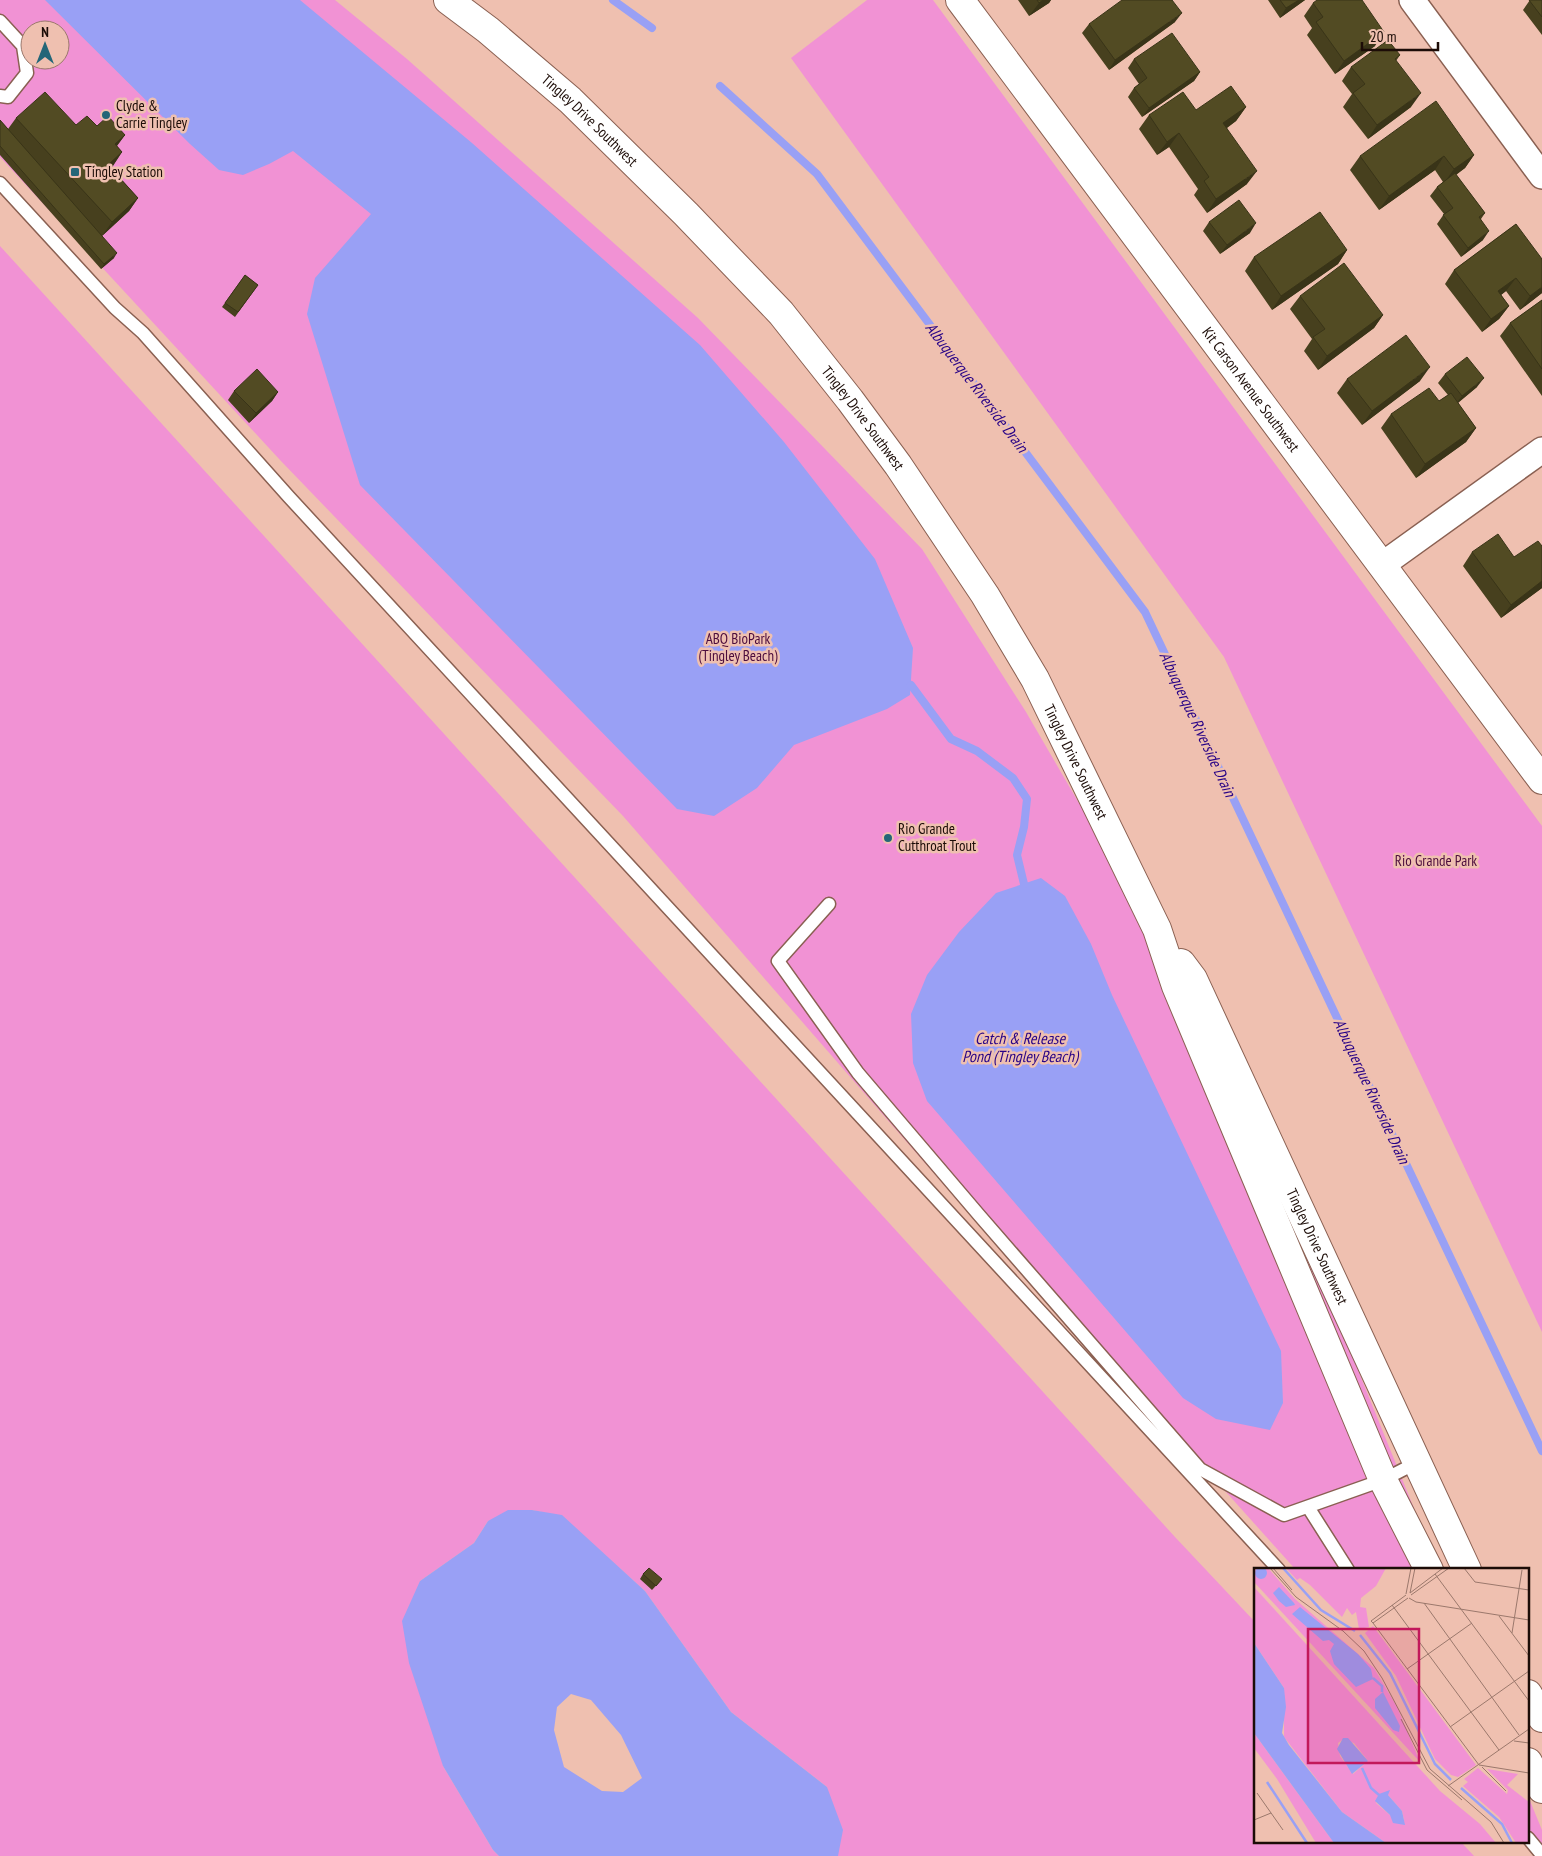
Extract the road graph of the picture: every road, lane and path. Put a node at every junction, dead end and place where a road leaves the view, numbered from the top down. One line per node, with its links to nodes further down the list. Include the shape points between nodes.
1 (448, 0): 12 (street, Tingley Drive Southwest, via 570,100 686,214 782,312 850,400 975,580 1035,679)
2 (960, 0): 9 (street, Kit Carson Avenue Southwest)
3 (1412, 0): 6 (street)
4 (0, 21): 5 (lane, via 23,46 27,73 8,97)
5 (0, 96)
6 (1542, 176)
7 (0, 183): 16 (lane, via 109,302 143,333 289,498)
8 (1542, 450): 9 (street)
9 (1382, 565): 10 (street, Kit Carson Avenue Southwest)
10 (1542, 780)
11 (829, 904): 15 (lane, via 778,961 858,1073 1200,1469 1284,1515)
12 (1157, 929): 13 (street, Tingley Drive Southwest, via 1193,979); 14 (street, Tingley Drive Southwest, via 1176,986)
13 (1416, 1463): 14 (lane); 19 (street, Tingley Drive Southwest)
14 (1383, 1480): 15 (lane); 18 (street, Tingley Drive Southwest)
15 (1308, 1507): 17 (lane)
16 (1278, 1568)
17 (1347, 1568)
18 (1428, 1568)
19 (1466, 1568)
20 (1530, 1697): 21 (street)
21 (1542, 1718)
22 (1530, 1766): 23 (street)
23 (1542, 1789)
24 (1530, 1840): 25 (lane)
25 (1542, 1855)

